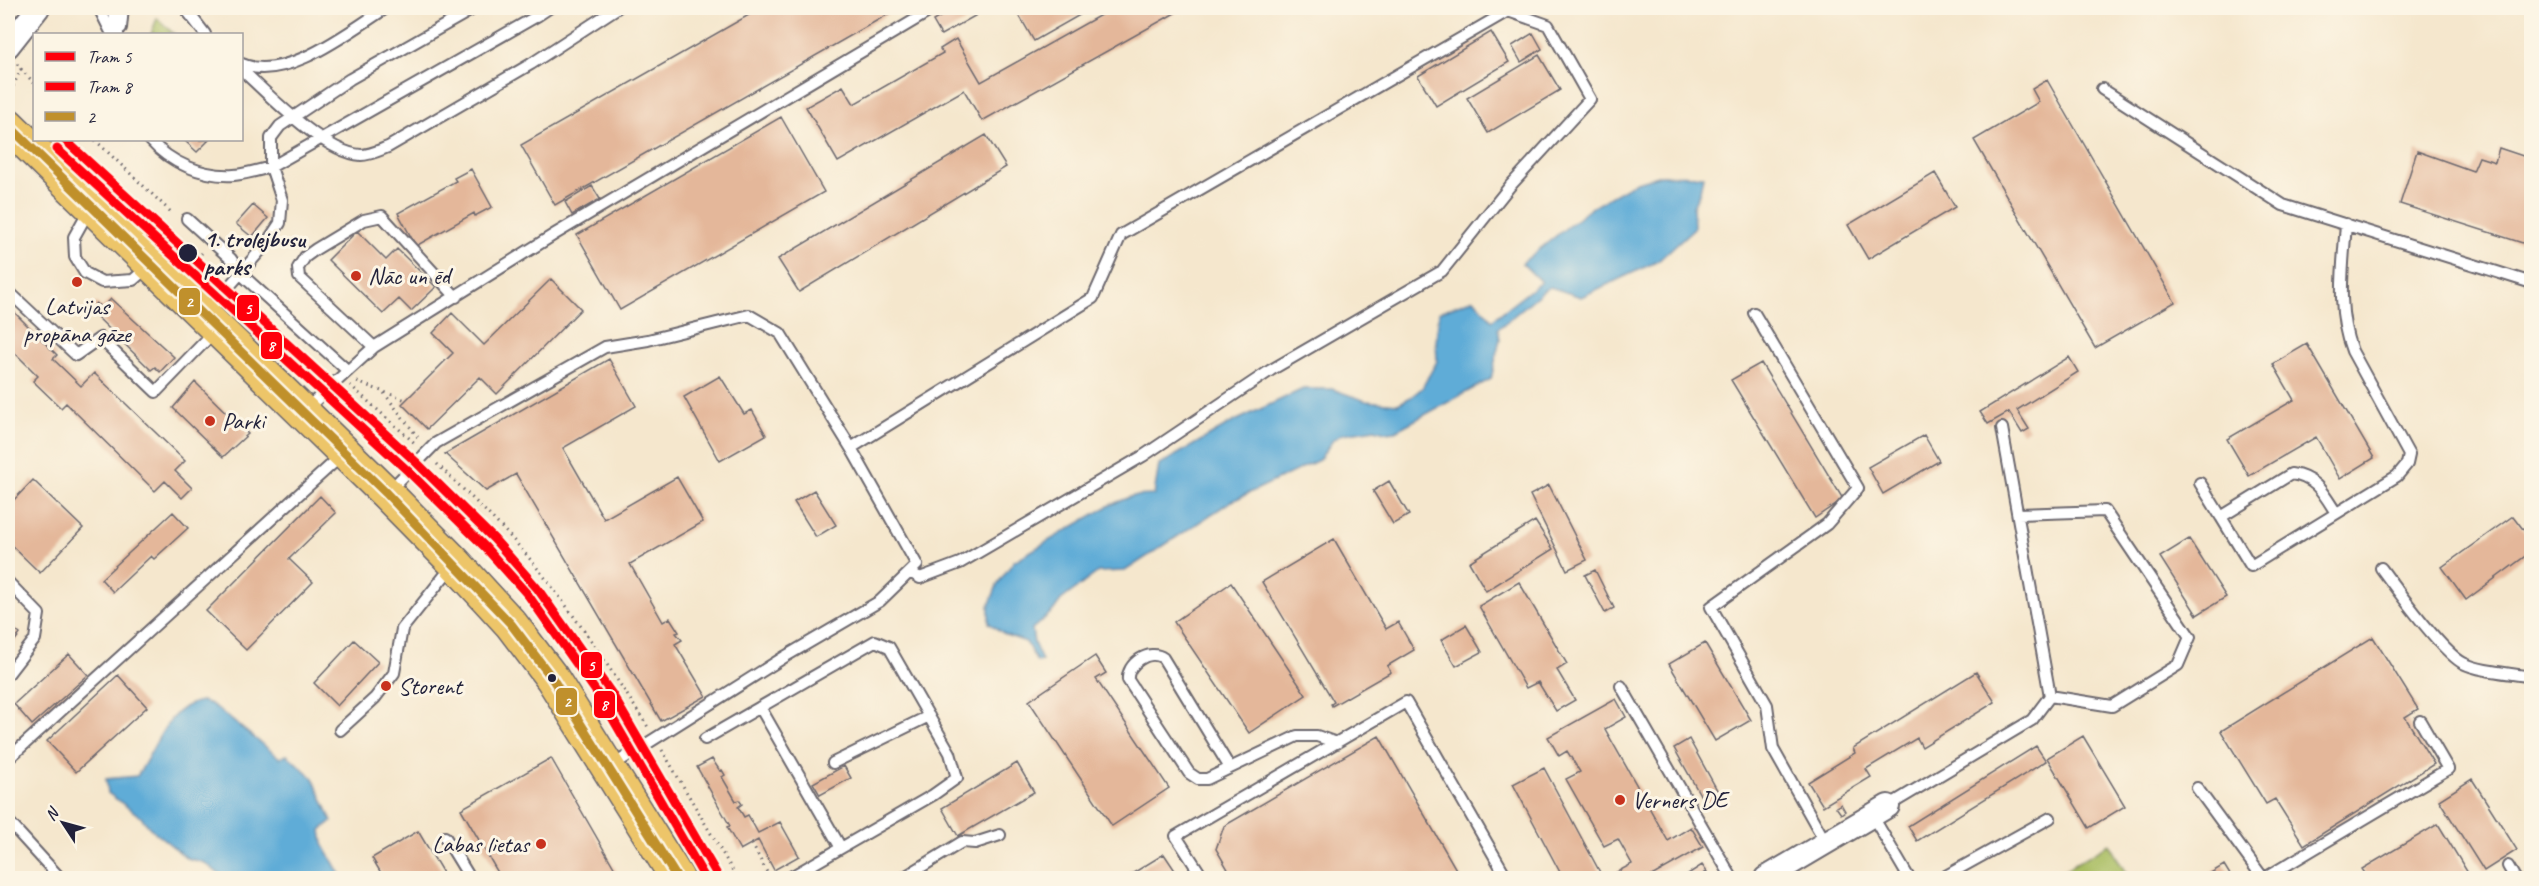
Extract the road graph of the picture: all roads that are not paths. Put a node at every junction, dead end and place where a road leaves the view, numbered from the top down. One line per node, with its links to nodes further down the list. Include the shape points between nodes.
1 (38, 8): 15 (street)
2 (99, 8): 11 (lane)
3 (113, 8): 12 (lane)
4 (123, 8): 13 (lane)
5 (185, 8): 14 (lane)
6 (386, 8): 16 (lane, via 296,63 273,68)
7 (475, 8): 19 (lane)
8 (549, 8): 21 (lane)
9 (617, 8): 21 (lane, via 531,64 388,147 364,155 345,152)
10 (935, 8): 31 (lane)
11 (112, 33)
12 (119, 33)
13 (119, 33)
14 (204, 33)
15 (10, 53)
16 (243, 64)
17 (243, 71): 19 (lane)
18 (2102, 89): 26 (lane, via 2283,205)
19 (293, 116): 21 (lane); 23 (lane, via 272,138)
20 (8, 125): 24 (main road)
21 (322, 139): 23 (lane)
22 (151, 141): 23 (lane, via 178,164 195,170 234,175)
23 (271, 167): 28 (lane, via 282,200 280,223)
24 (90, 207): 27 (main road); 27 (lane, via 74,237 75,257 84,273 102,282 133,280)
25 (186, 219): 28 (lane)
26 (2346, 224): 29 (lane); 42 (lane, via 2341,296 2346,335 2409,455 2397,476)
27 (151, 264): 33 (main road)
28 (241, 274): 33 (lane); 35 (lane)
29 (2532, 283)
30 (8, 291): 33 (lane, via 76,355 100,338 156,392)
31 (456, 297): 34 (lane); 34 (lane, via 382,216 364,220 305,257 298,268 299,277)
32 (1754, 313): 69 (lane, via 1858,488 1827,524 1711,607 1767,705 1773,749)
33 (210, 322): 36 (main road)
34 (374, 347): 35 (lane)
35 (345, 372): 36 (lane)
36 (303, 412): 39 (main road)
37 (2002, 428): 43 (lane)
38 (851, 448): 41 (lane, via 780,333 749,315 605,347 441,440); 47 (lane, via 917,565); 47 (lane, via 1093,298 1121,235 1509,11 1548,25 1590,99 1510,186 1442,271 1271,370 1143,456 960,563 920,578)
39 (344, 453): 41 (main road); 59 (lane)
40 (2200, 483): 44 (lane)
41 (386, 493): 45 (main road)
42 (2336, 513): 44 (lane, via 2317,484 2291,474); 44 (lane, via 2252,566)
43 (2018, 514): 52 (lane); 52 (lane, via 2105,511 2190,637 2178,665 2112,706)
44 (2221, 517)
45 (455, 563): 56 (lane, via 402,629 394,673 375,698); 61 (main road, via 511,624 552,678)
46 (2381, 568): 50 (lane, via 2456,658 2473,666)
47 (910, 572): 61 (lane, via 880,601)
48 (8, 582): 49 (lane, via 39,614 35,639)
49 (8, 674)
50 (2532, 677)
51 (1621, 686): 79 (lane)
52 (2050, 696): 64 (lane, via 2032,720)
53 (760, 707): 54 (lane, via 875,641 889,647); 57 (lane); 70 (lane)
54 (928, 716): 60 (lane); 70 (lane, via 950,753 957,778)
55 (2420, 722): 83 (lane, via 2448,769)
56 (340, 730)
57 (705, 739)
58 (1337, 742): 62 (lane, via 1297,736); 77 (lane, via 1176,836); 78 (lane, via 1406,702)
59 (8, 759)
60 (833, 763)
61 (609, 767): 74 (main road)
62 (1230, 768): 62 (lane, via 1207,779 1190,773 1128,680 1131,667 1150,654 1163,658)
63 (2197, 788): 83 (lane)
64 (1880, 810): 69 (street); 81 (lane)
65 (2050, 818): 82 (lane)
66 (8, 821): 72 (lane)
67 (1000, 834): 76 (lane, via 975,843 962,842)
68 (445, 837): 73 (lane)
69 (1826, 843): 80 (street)
70 (841, 848): 75 (lane)
71 (2508, 866): 84 (lane)
72 (60, 879)
73 (470, 879)
74 (677, 879)
75 (789, 879)
76 (903, 879)
77 (1203, 879)
78 (1507, 879)
79 (1732, 879)
80 (1766, 879)
81 (1909, 879)
82 (1942, 879)
83 (2264, 879)
84 (2516, 879)

